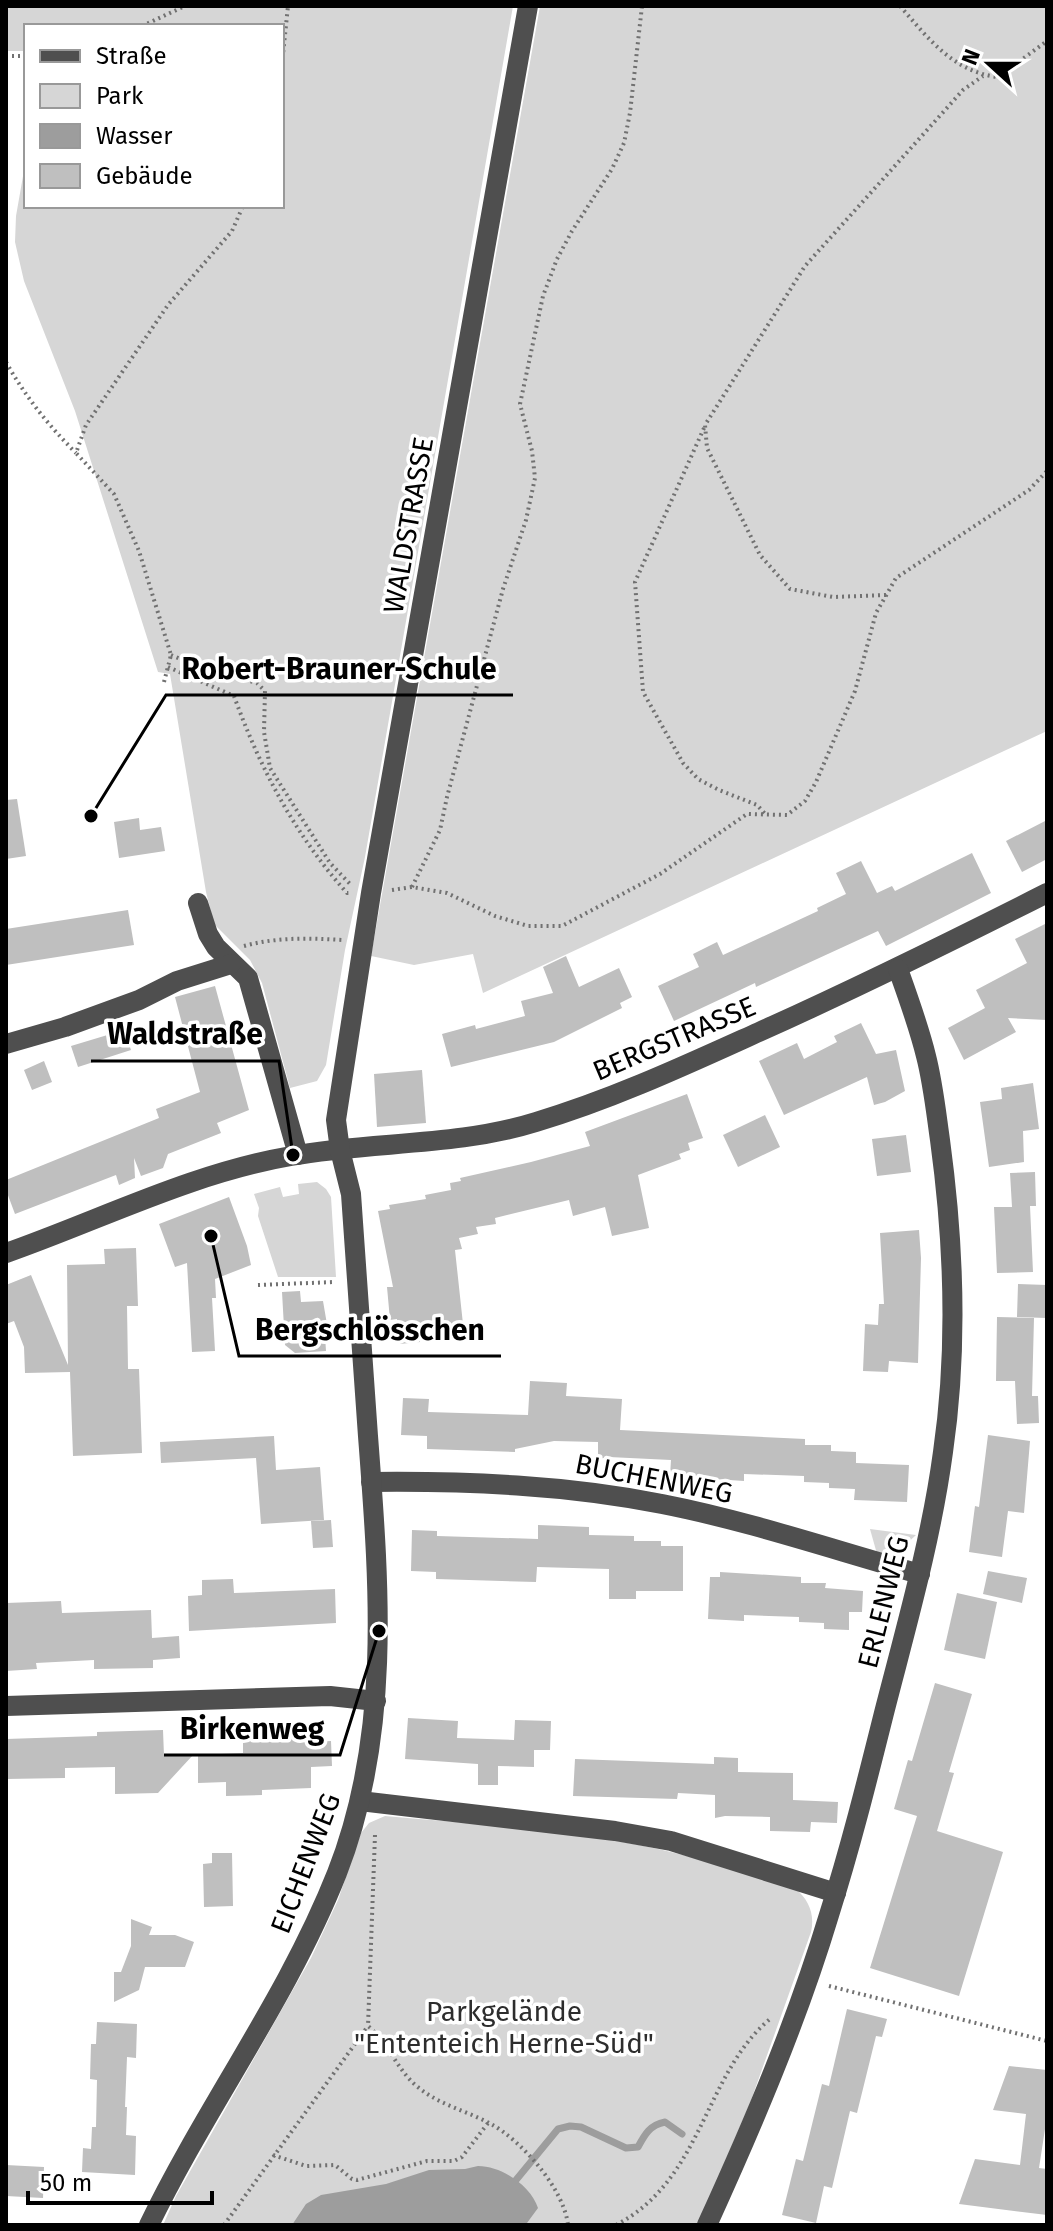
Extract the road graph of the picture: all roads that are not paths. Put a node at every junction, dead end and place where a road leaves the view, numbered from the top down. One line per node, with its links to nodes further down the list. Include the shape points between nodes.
1 (528, 6): 7 (street, WALDSTRASSE, via 363,941 336,1120)
2 (1047, 893): 5 (street, BERGSTRASSE)
3 (198, 903): 4 (street, via 208,934)
4 (231, 964): 6 (street, via 80,1022); 8 (street, via 248,978)
5 (898, 969): 7 (street, BERGSTRASSE, via 668,1074 533,1123 469,1137); 11 (street, ERLENWEG, via 926,1056 951,1235 950,1397)
6 (6, 1044)
7 (340, 1150): 8 (street, BERGSTRASSE); 10 (street, EICHENWEG, via 351,1194)
8 (298, 1155): 9 (street, BERGSTRASSE, via 164,1193)
9 (6, 1253)
10 (371, 1482): 11 (street, BUCHENWEG, via 501,1483 664,1504); 12 (street, EICHENWEG, via 379,1631)
11 (920, 1574): 15 (street, ERLENWEG)
12 (376, 1701): 13 (street, via 330,1696); 14 (street, EICHENWEG)
13 (6, 1706)
14 (360, 1801): 15 (street, via 657,1839); 16 (street, EICHENWEG, via 314,1928)
15 (836, 1893): 17 (street, ERLENWEG, via 748,2136)
16 (149, 2225)
17 (707, 2225)

